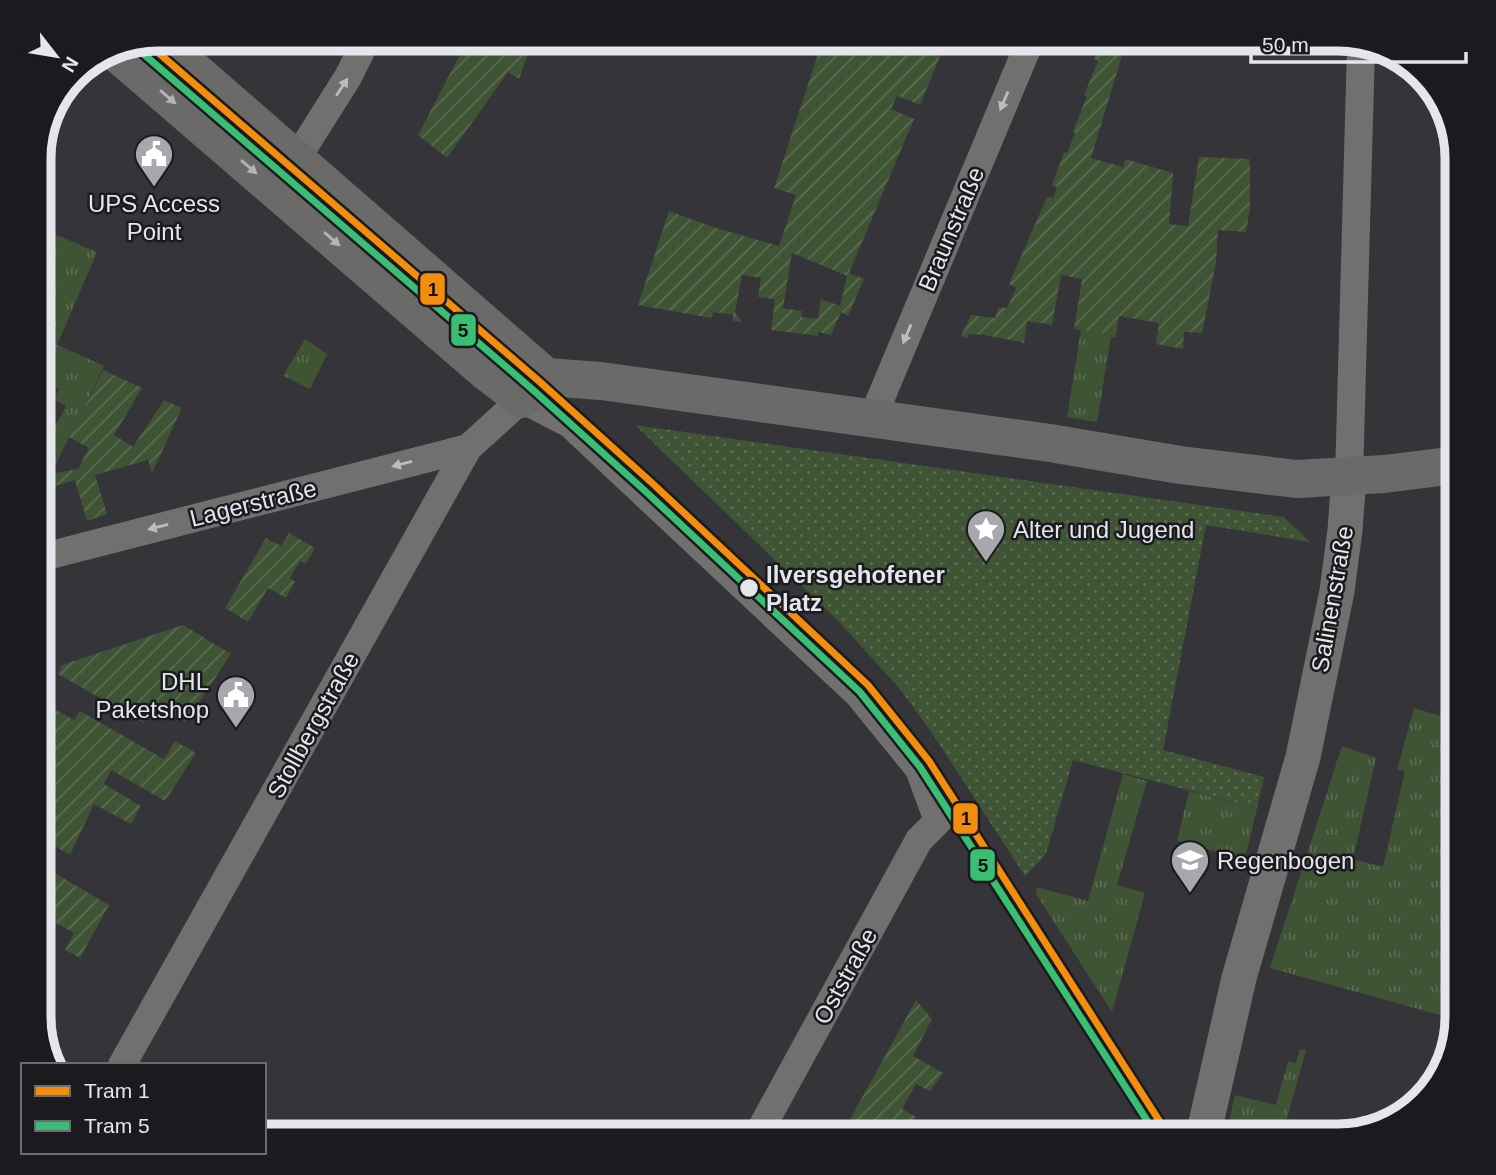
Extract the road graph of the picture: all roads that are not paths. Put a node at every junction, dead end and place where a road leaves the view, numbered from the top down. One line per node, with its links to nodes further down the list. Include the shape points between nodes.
1 (173, 51): 6 (main road)
2 (360, 51): 6 (street, one-way to 2)
3 (1026, 51): 8 (street, Braunstraße, one-way to 8)
4 (1361, 53): 11 (street, Salinenstraße)
5 (122, 57): 7 (main road, one-way to 7, via 488,373)
6 (297, 158): 7 (main road)
7 (534, 388): 8 (main road, via 601,381); 9 (street, Stollbergstraße); 14 (street, Oststraße, via 858,694 919,769 938,821 919,840)
8 (872, 419): 11 (main road, via 1180,466 1297,480)
9 (468, 447): 12 (street, Lagerstraße, one-way to 12); 13 (street, Stollbergstraße)
10 (1445, 466): 11 (main road)
11 (1349, 477): 15 (street, Salinenstraße, via 1336,591 1303,757 1239,978)
12 (51, 555)
13 (122, 1063)
14 (764, 1124)
15 (1206, 1124)

